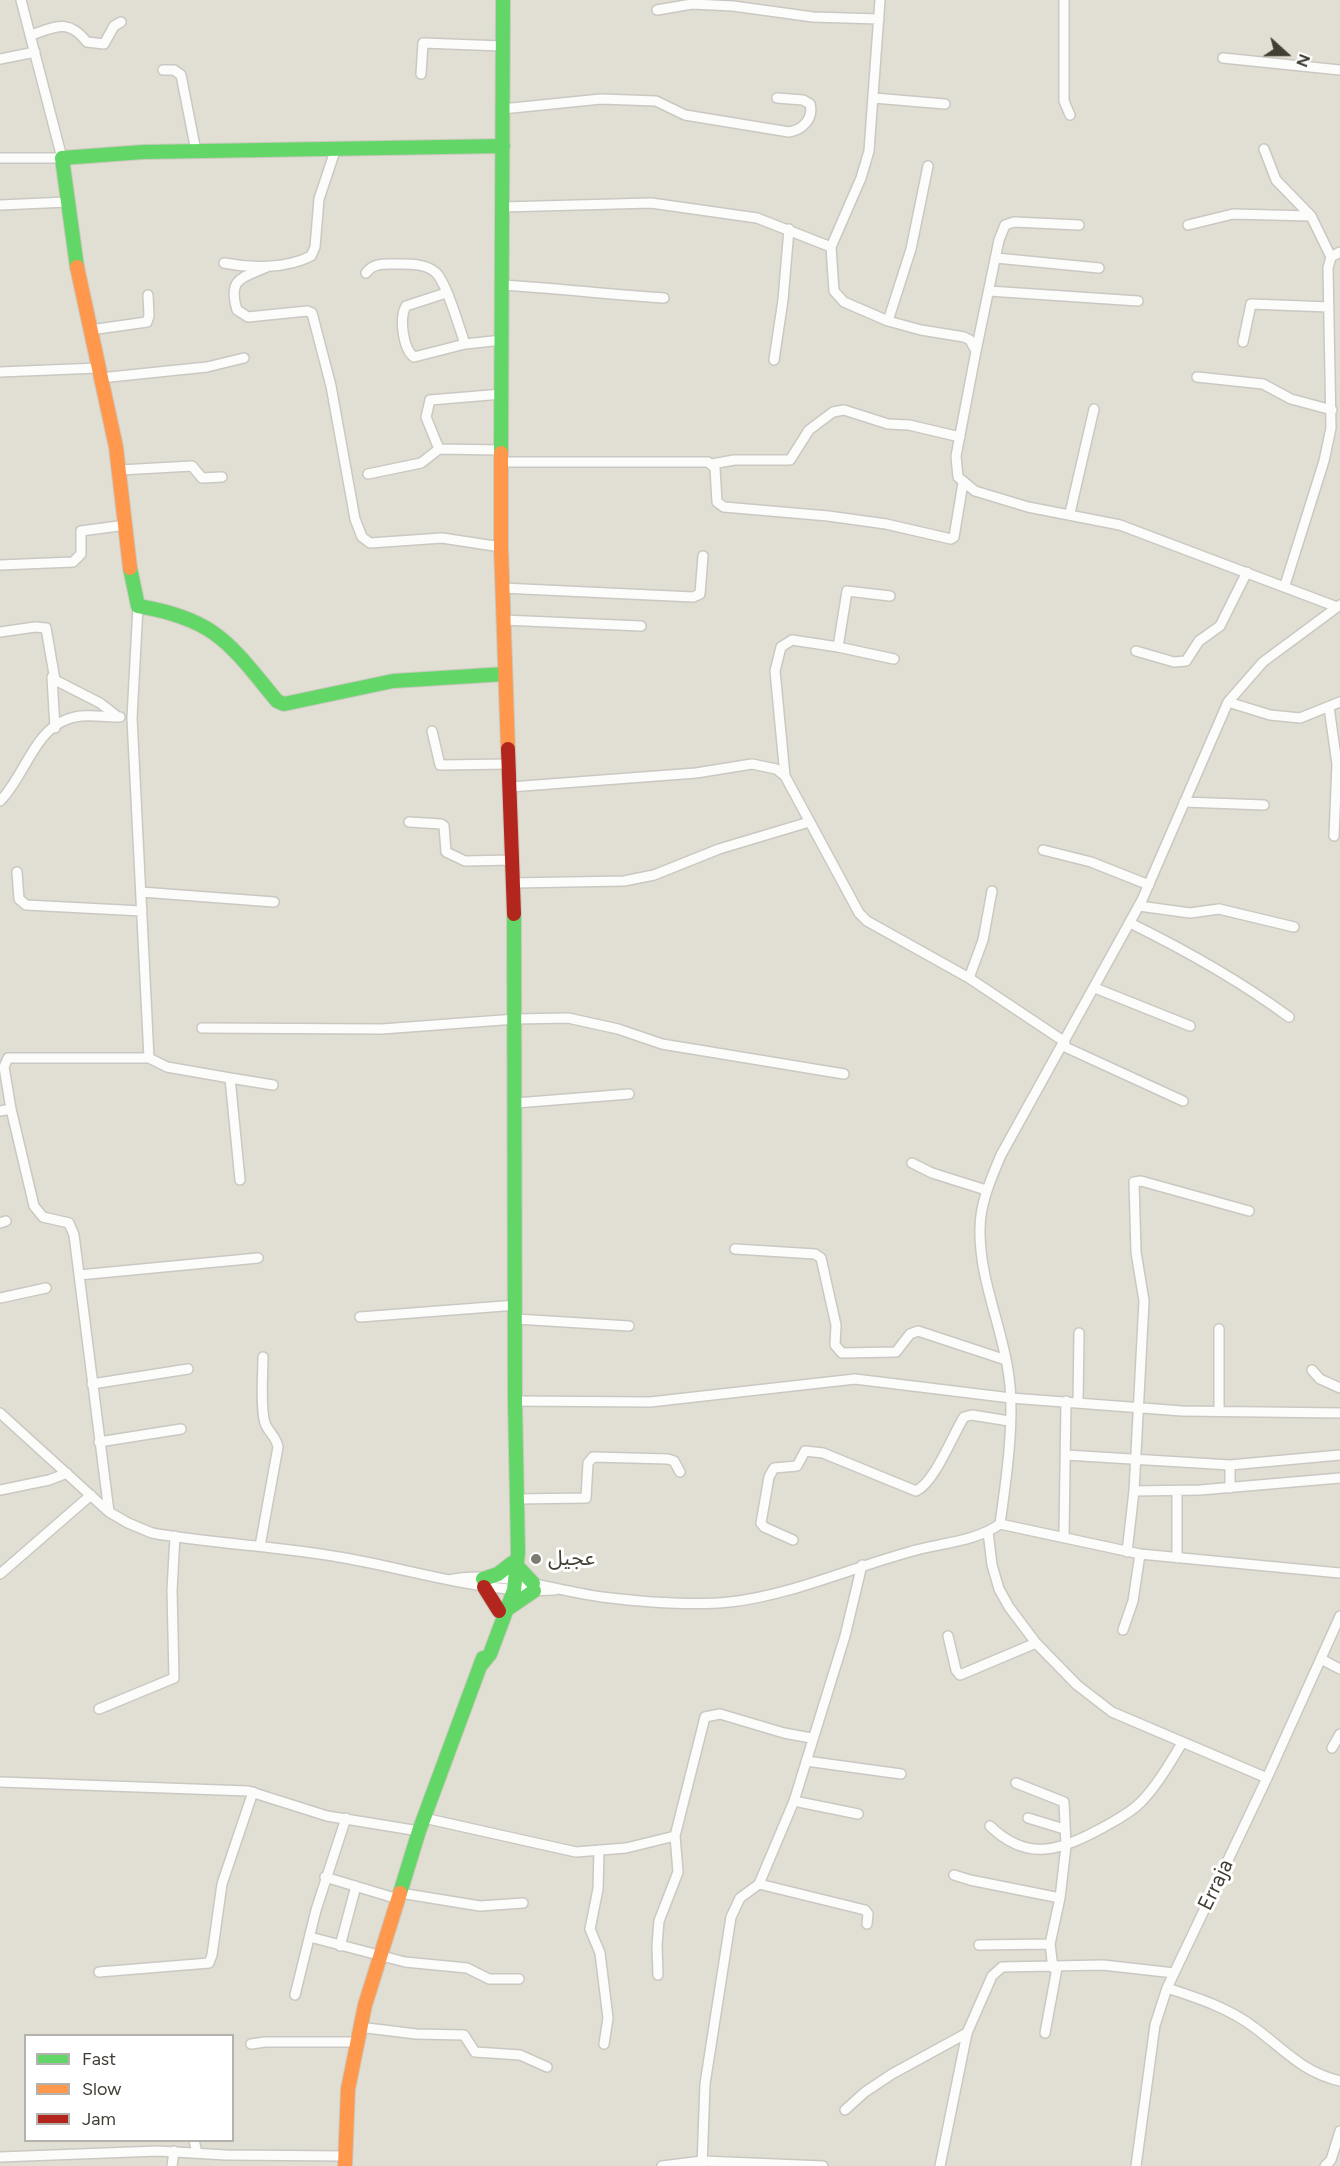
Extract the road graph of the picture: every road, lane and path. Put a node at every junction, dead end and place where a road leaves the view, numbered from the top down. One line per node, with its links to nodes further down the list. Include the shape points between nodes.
1 (21, 0): 8 (street)
2 (503, 0): 9 (main road)
3 (880, 0): 6 (street)
4 (1064, 0): 20 (street, via 1064,101)
5 (657, 10): 6 (street, via 692,4 813,17)
6 (879, 19): 17 (street)
7 (121, 22): 8 (street, via 114,26 104,44 87,42 78,31 65,26)
8 (31, 35): 10 (street)
9 (502, 46): 15 (street, via 423,43); 19 (main road)
10 (35, 51): 12 (street); 26 (street)
11 (1223, 58): 14 (street)
12 (0, 59)
13 (163, 70): 24 (street, via 181,75)
14 (1340, 70)
15 (421, 74)
16 (777, 98): 19 (street, via 810,104 803,127 789,132 691,117 656,101 624,99)
17 (874, 98): 18 (street); 35 (street, via 866,163)
18 (945, 104)
19 (502, 109): 21 (main road)
20 (1070, 115)
21 (503, 146): 22 (main road); 30 (main road)
22 (336, 148): 24 (main road); 40 (street, via 319,199 313,254)
23 (1264, 149): 31 (street, via 1276,180)
24 (196, 151): 26 (main road)
25 (0, 158): 26 (street)
26 (62, 158): 28 (main road)
27 (928, 166): 50 (street, via 911,249)
28 (67, 202): 29 (street); 51 (main road)
29 (0, 205)
30 (502, 207): 34 (street, via 651,203 757,218); 43 (main road)
31 (1311, 216): 33 (street, via 1233,214); 37 (street)
32 (1079, 225): 38 (street, via 1008,223 1002,231)
33 (1188, 225)
34 (789, 229): 35 (street); 57 (street)
35 (831, 248): 50 (street, via 834,291 840,299)
36 (1340, 252): 37 (street)
37 (1331, 257): 49 (street)
38 (996, 258): 41 (street); 44 (street)
39 (224, 263): 40 (street)
40 (269, 266): 75 (street, via 239,278 233,298 237,310 248,316 312,313 362,537 381,544 442,538)
41 (1099, 268)
42 (366, 273): 45 (street, via 380,264 411,264 435,272)
43 (502, 285): 47 (street); 52 (main road)
44 (989, 291): 48 (street); 55 (street)
45 (446, 293): 54 (street); 54 (street, via 406,306 404,338 414,357)
46 (148, 295): 51 (street, via 147,322)
47 (664, 298)
48 (1138, 302)
49 (1329, 307): 53 (street, via 1251,304); 58 (street)
50 (888, 321): 55 (street, via 964,337)
51 (90, 330): 60 (main road)
52 (502, 340): 54 (street); 62 (main road)
53 (1243, 342)
54 (465, 344)
55 (976, 351): 65 (street)
56 (244, 358): 60 (street, via 207,367)
57 (774, 360)
58 (1335, 364): 64 (street)
59 (0, 372): 60 (street)
60 (99, 373): 69 (main road)
61 (1197, 377): 64 (street, via 1263,384 1292,399)
62 (502, 394): 66 (street, via 430,400 426,417); 67 (main road)
63 (1094, 409): 73 (street)
64 (1332, 411): 79 (street, via 1324,462)
65 (960, 437): 68 (street, via 888,424 844,410 833,412 809,430 790,460); 72 (street, via 956,470)
66 (439, 449): 67 (street); 70 (street, via 421,463)
67 (500, 456): 68 (street); 75 (main road)
68 (712, 464): 72 (street, via 717,502 724,507 852,519 951,539)
69 (120, 470): 71 (street, via 192,466 202,478); 74 (main road)
70 (368, 474)
71 (222, 477)
72 (963, 483): 73 (street, via 975,491 1028,507)
73 (1070, 513): 78 (street, via 1120,525)
74 (126, 525): 77 (street, via 81,531 81,554 73,562); 82 (main road)
75 (501, 547): 80 (main road)
76 (703, 556): 80 (street, via 700,594 693,597)
77 (0, 565)
78 (1247, 573): 79 (street); 88 (street, via 1220,626 1198,641 1186,661 1174,662)
79 (1285, 585): 83 (street)
80 (502, 588): 84 (main road)
81 (890, 596): 87 (street, via 847,591)
82 (138, 606): 90 (main road, via 183,615 208,627 243,657 276,701 284,704 402,680); 96 (street)
83 (1338, 606): 92 (street, via 1263,662)
84 (503, 620): 85 (street); 90 (main road)
85 (641, 626)
86 (0, 632): 91 (street, via 46,628)
87 (838, 646): 89 (street); 100 (street, via 792,640 781,647 775,671)
88 (1137, 651)
89 (894, 659)
90 (505, 674): 99 (main road)
91 (52, 677): 95 (street); 97 (street)
92 (1228, 702): 94 (street, via 1287,718 1300,718); 103 (street)
93 (1340, 702): 94 (street)
94 (1329, 707): 107 (street, via 1337,764)
95 (118, 717): 96 (street); 97 (street, via 68,718)
96 (132, 718): 114 (street)
97 (55, 728): 102 (street)
98 (432, 731): 99 (street, via 440,765)
99 (509, 764): 101 (main road)
100 (785, 776): 101 (street, via 776,769 752,764 696,773); 106 (street)
101 (510, 787): 109 (main road)
102 (0, 801)
103 (1184, 802): 104 (street); 112 (street)
104 (1264, 805)
105 (409, 822): 109 (street, via 444,826 446,852 461,860)
106 (809, 822): 111 (street, via 719,849 646,877); 120 (street, via 867,921)
107 (1334, 836)
108 (1043, 850): 112 (street, via 1091,862)
109 (512, 860): 111 (main road)
110 (17, 872): 117 (street, via 19,898 26,905)
111 (514, 883): 123 (main road)
112 (1149, 885): 116 (street)
113 (992, 891): 120 (street, via 983,940)
114 (141, 892): 115 (street); 117 (street)
115 (274, 902)
116 (1139, 906): 118 (street); 119 (street, via 1180,913 1219,909)
117 (142, 911): 127 (street)
118 (1130, 923): 121 (street); 122 (street, via 1248,989)
119 (1294, 927)
120 (969, 978): 126 (street)
121 (1095, 988): 124 (street); 126 (street)
122 (1289, 1017)
123 (516, 1019): 125 (street, via 382,1029); 128 (street, via 577,1019 662,1044); 133 (main road)
124 (1190, 1026)
125 (202, 1028)
126 (1064, 1044): 132 (street); 138 (street, via 1001,1155)
127 (149, 1058): 129 (street, via 167,1067); 134 (street, via 8,1058 4,1066)
128 (844, 1074)
129 (230, 1078): 130 (street); 137 (street)
130 (273, 1085)
131 (629, 1094): 133 (street)
132 (1183, 1101)
133 (516, 1103): 145 (main road)
134 (11, 1109): 135 (street); 142 (street, via 33,1206 44,1217 69,1223)
135 (0, 1111)
136 (912, 1163): 138 (street)
137 (240, 1180)
138 (986, 1190): 152 (street, via 981,1251)
139 (1250, 1211): 161 (street, via 1134,1182 1136,1252 1144,1301)
140 (735, 1249): 152 (street, via 821,1257 836,1325 835,1345 842,1353 896,1352 910,1334 918,1331)
141 (258, 1258): 142 (street)
142 (79, 1275): 155 (street)
143 (46, 1288): 144 (street)
144 (0, 1298)
145 (516, 1305): 146 (street); 147 (main road)
146 (360, 1317)
147 (516, 1319): 148 (street); 158 (main road)
148 (628, 1326)
149 (1219, 1329): 162 (street)
150 (1079, 1333): 160 (street)
151 (263, 1357): 187 (street, via 264,1419 278,1447)
152 (1006, 1360): 157 (street)
153 (188, 1369): 155 (street)
154 (1312, 1370): 156 (street, via 1320,1379)
155 (92, 1384): 167 (street)
156 (1340, 1388)
157 (1011, 1398): 158 (street, via 855,1379 650,1402); 159 (street); 165 (street)
158 (515, 1401): 180 (main road)
159 (1066, 1401): 160 (street); 168 (street)
160 (1078, 1402): 161 (street)
161 (1139, 1406): 162 (street); 170 (street)
162 (1219, 1411): 164 (street)
163 (0, 1413): 173 (street)
164 (1340, 1413)
165 (1009, 1421): 182 (street); 186 (street, via 964,1417 930,1478 916,1491 810,1449 797,1466 774,1468 761,1523)
166 (181, 1429): 167 (street)
167 (99, 1442): 181 (street)
168 (1065, 1455): 170 (street); 185 (street)
169 (1340, 1455): 171 (street)
170 (1136, 1459): 171 (street); 177 (street)
171 (1230, 1465): 175 (street)
172 (680, 1472): 180 (street, via 674,1461 668,1459 593,1457 588,1462 586,1498)
173 (67, 1473): 176 (street); 179 (street)
174 (1340, 1478): 175 (street)
175 (1230, 1488): 178 (street)
176 (0, 1490)
177 (1134, 1491): 178 (street); 188 (street)
178 (1177, 1492): 190 (street)
179 (91, 1495): 181 (street); 194 (street)
180 (516, 1499): 191 (main road)
181 (109, 1512): 184 (street, via 140,1528)
182 (1000, 1524): 183 (street); 185 (street)
183 (988, 1532): 192 (street); 202 (street, via 999,1589)
184 (175, 1536): 187 (street); 205 (street, via 174,1678)
185 (1064, 1536): 188 (street)
186 (793, 1540)
187 (260, 1546): 195 (street)
188 (1127, 1552): 189 (street)
189 (1140, 1554): 190 (street); 200 (street)
190 (1177, 1558): 193 (street)
191 (515, 1565): 195 (main road); 196 (main road); 197 (main road)
192 (862, 1565): 197 (street, via 784,1590 730,1602 634,1599); 207 (street, via 845,1636)
193 (1340, 1573)
194 (0, 1574)
195 (484, 1583): 196 (street); 198 (main road)
196 (511, 1585): 197 (street); 198 (main road)
197 (533, 1587): 198 (main road)
198 (503, 1610): 220 (main road, via 490,1654 482,1665)
199 (1340, 1616): 203 (street, Erraja)
200 (1123, 1630)
201 (948, 1636): 202 (street, via 960,1675)
202 (1036, 1643): 208 (street, via 1094,1701)
203 (1321, 1659): 204 (street); 212 (street, Erraja)
204 (1340, 1669)
205 (99, 1709)
206 (1340, 1734): 209 (street)
207 (812, 1738): 210 (street); 223 (street, via 720,1714 705,1717)
208 (1182, 1743): 212 (street); 224 (street, via 1131,1812)
209 (1332, 1748)
210 (806, 1761): 211 (street); 216 (street)
211 (901, 1774)
212 (1267, 1778): 241 (street, Erraja)
213 (0, 1782): 215 (street)
214 (1016, 1783): 222 (street, via 1061,1799 1065,1808)
215 (254, 1792): 218 (street, via 302,1810); 240 (street, via 222,1884 209,1963)
216 (794, 1801): 217 (street); 228 (street)
217 (858, 1814)
218 (346, 1818): 220 (street); 227 (street)
219 (1028, 1818): 222 (street)
220 (422, 1824): 225 (street, via 576,1852); 230 (main road)
221 (990, 1827): 224 (street, via 1011,1843 1045,1851)
222 (1064, 1829): 224 (street)
223 (675, 1836): 225 (street); 242 (street, via 678,1872 659,1921)
224 (1066, 1846): 231 (street)
225 (599, 1850): 251 (street, via 598,1889 590,1929 600,1953 608,2018)
226 (954, 1875): 231 (street)
227 (325, 1877): 229 (street); 234 (street)
228 (759, 1884): 233 (street, via 865,1910); 262 (street, via 740,1898 731,1917 705,2084)
229 (356, 1886): 230 (street); 237 (street)
230 (399, 1896): 232 (street, via 480,1906); 238 (main road)
231 (1060, 1898): 235 (street)
232 (523, 1903)
233 (867, 1924)
234 (310, 1937): 237 (street); 245 (street)
235 (1050, 1944): 236 (street); 239 (street)
236 (979, 1945)
237 (340, 1946): 238 (street)
238 (381, 1956): 243 (street, via 467,1968 489,1979); 246 (main road)
239 (1055, 1968): 241 (street, via 1103,1965); 247 (street, via 1005,1967 995,1971); 248 (street)
240 (99, 1972)
241 (1174, 1973): 244 (street, Erraja)
242 (658, 1975)
243 (519, 1979)
244 (1167, 1988): 253 (street, via 1236,2015 1307,2070); 268 (street, Erraja, via 1155,2025)
245 (295, 1995)
246 (359, 2027): 249 (main road); 252 (street, via 464,2035 475,2052 520,2055)
247 (967, 2033): 254 (street, via 892,2074); 267 (street)
248 (1045, 2033)
249 (356, 2042): 250 (street); 261 (main road, via 348,2090)
250 (251, 2044)
251 (604, 2044)
252 (547, 2067)
253 (1340, 2081)
254 (845, 2110)
255 (1340, 2131): 269 (street, via 1331,2160)
256 (194, 2142): 258 (street)
257 (174, 2151): 258 (street); 259 (street); 264 (street)
258 (197, 2153): 261 (street)
259 (38, 2155): 260 (street); 263 (street)
260 (0, 2157)
261 (344, 2161)
262 (702, 2164): 265 (street); 266 (street)
263 (39, 2166)
264 (172, 2166)
265 (662, 2166)
266 (823, 2166)
267 (940, 2166)
268 (1136, 2166)
269 (1325, 2166)

